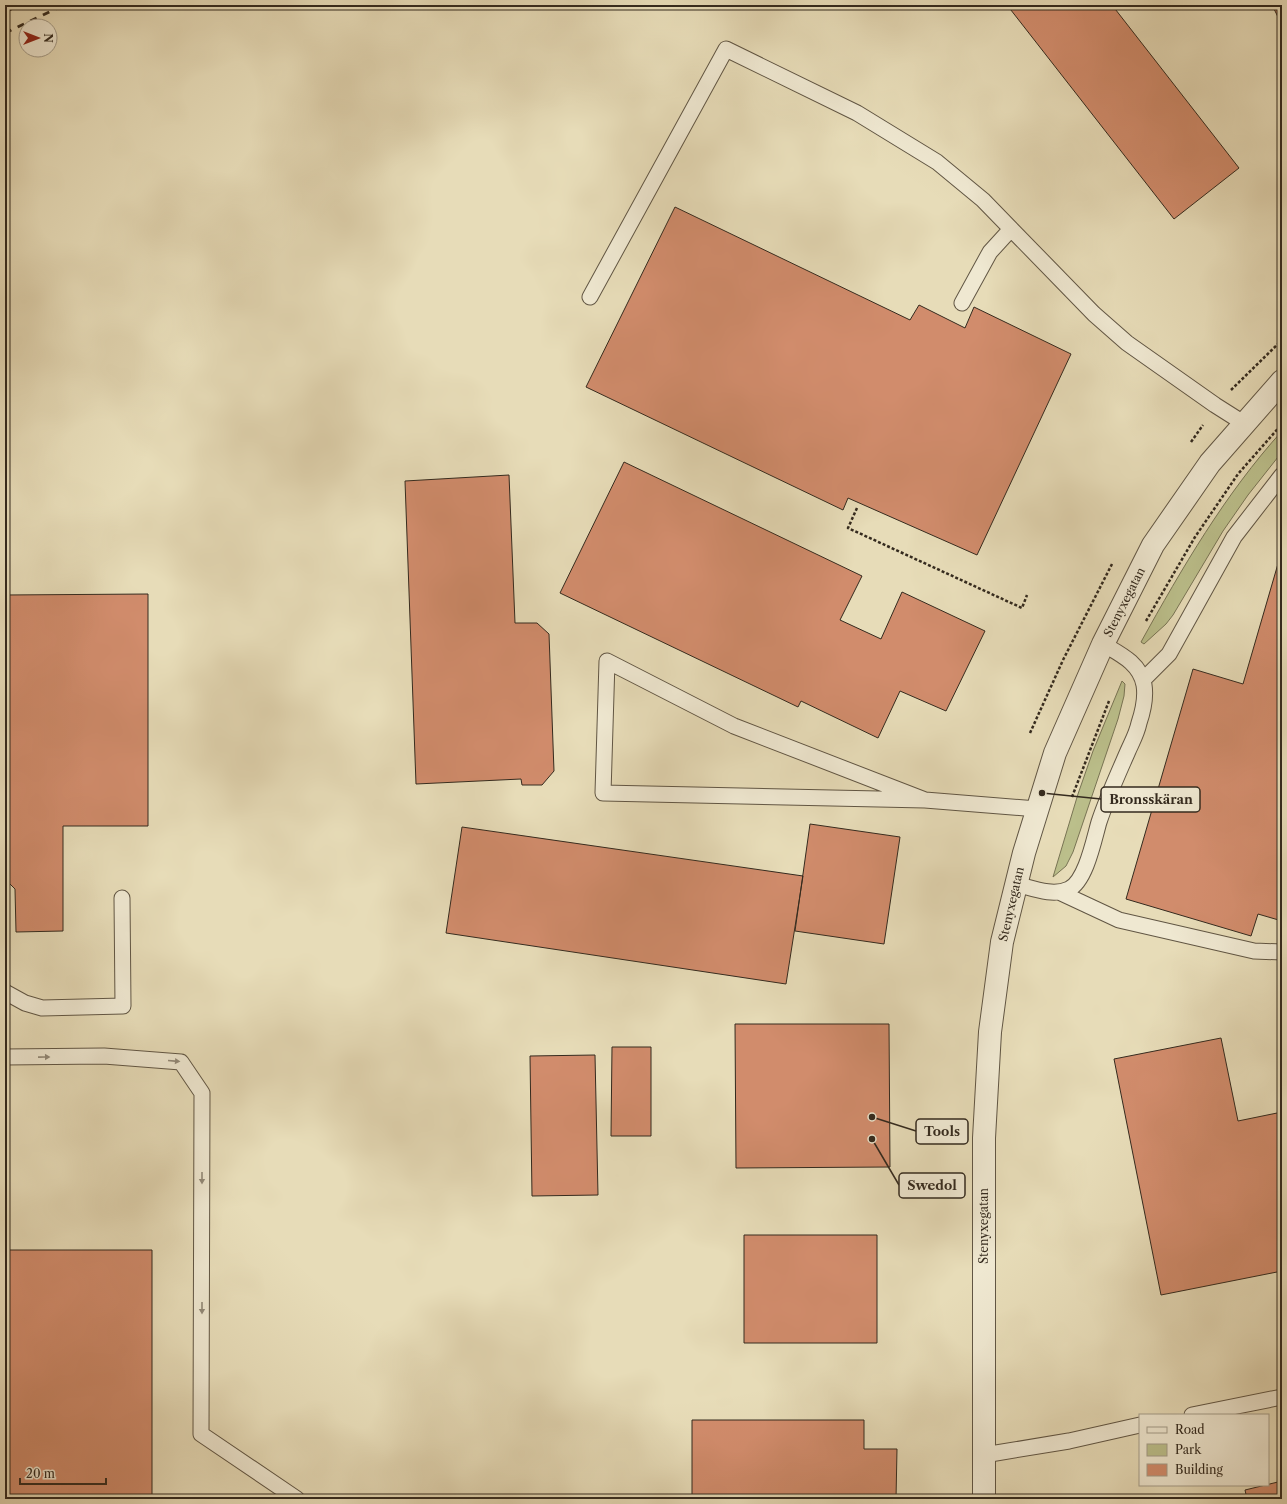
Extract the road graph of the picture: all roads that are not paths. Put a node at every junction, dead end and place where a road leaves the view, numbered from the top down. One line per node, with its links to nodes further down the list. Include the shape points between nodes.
1 (1011, 229): 2 (lane, via 983,200 937,162 857,113 726,49); 3 (lane, via 990,252); 5 (lane, via 1094,314 1127,343)
2 (590, 297)
3 (962, 303)
4 (1282, 381): 5 (street, Stenyxegatan)
5 (1245, 424): 7 (street, Stenyxegatan, via 1210,463 1153,545)
6 (1282, 475): 8 (lane, via 1234,537 1169,654)
7 (1103, 644): 8 (lane, via 1125,657 1140,671); 10 (street, Stenyxegatan, via 1054,753)
8 (1143, 680): 12 (lane, via 1144,704 1139,724 1110,792 1092,849 1080,879 1070,889)
9 (926, 800): 9 (lane, via 734,726 607,661 602,793); 10 (lane)
10 (1037, 810): 11 (street, Stenyxegatan)
11 (1016, 884): 12 (lane); 20 (street, Stenyxegatan, via 1002,942 990,1032 984,1138)
12 (1059, 892): 14 (lane, via 1119,920 1254,951)
13 (122, 898): 15 (lane, via 123,1006 42,1008 25,1003)
14 (1282, 952)
15 (5, 992)
16 (5, 1057): 21 (lane, one-way to 21, via 104,1056 181,1062 202,1093 201,1434)
17 (1282, 1397): 18 (lane)
18 (1197, 1414)
19 (1139, 1426): 20 (lane)
20 (984, 1455): 22 (street, Stenyxegatan)
21 (297, 1499)
22 (984, 1499)

